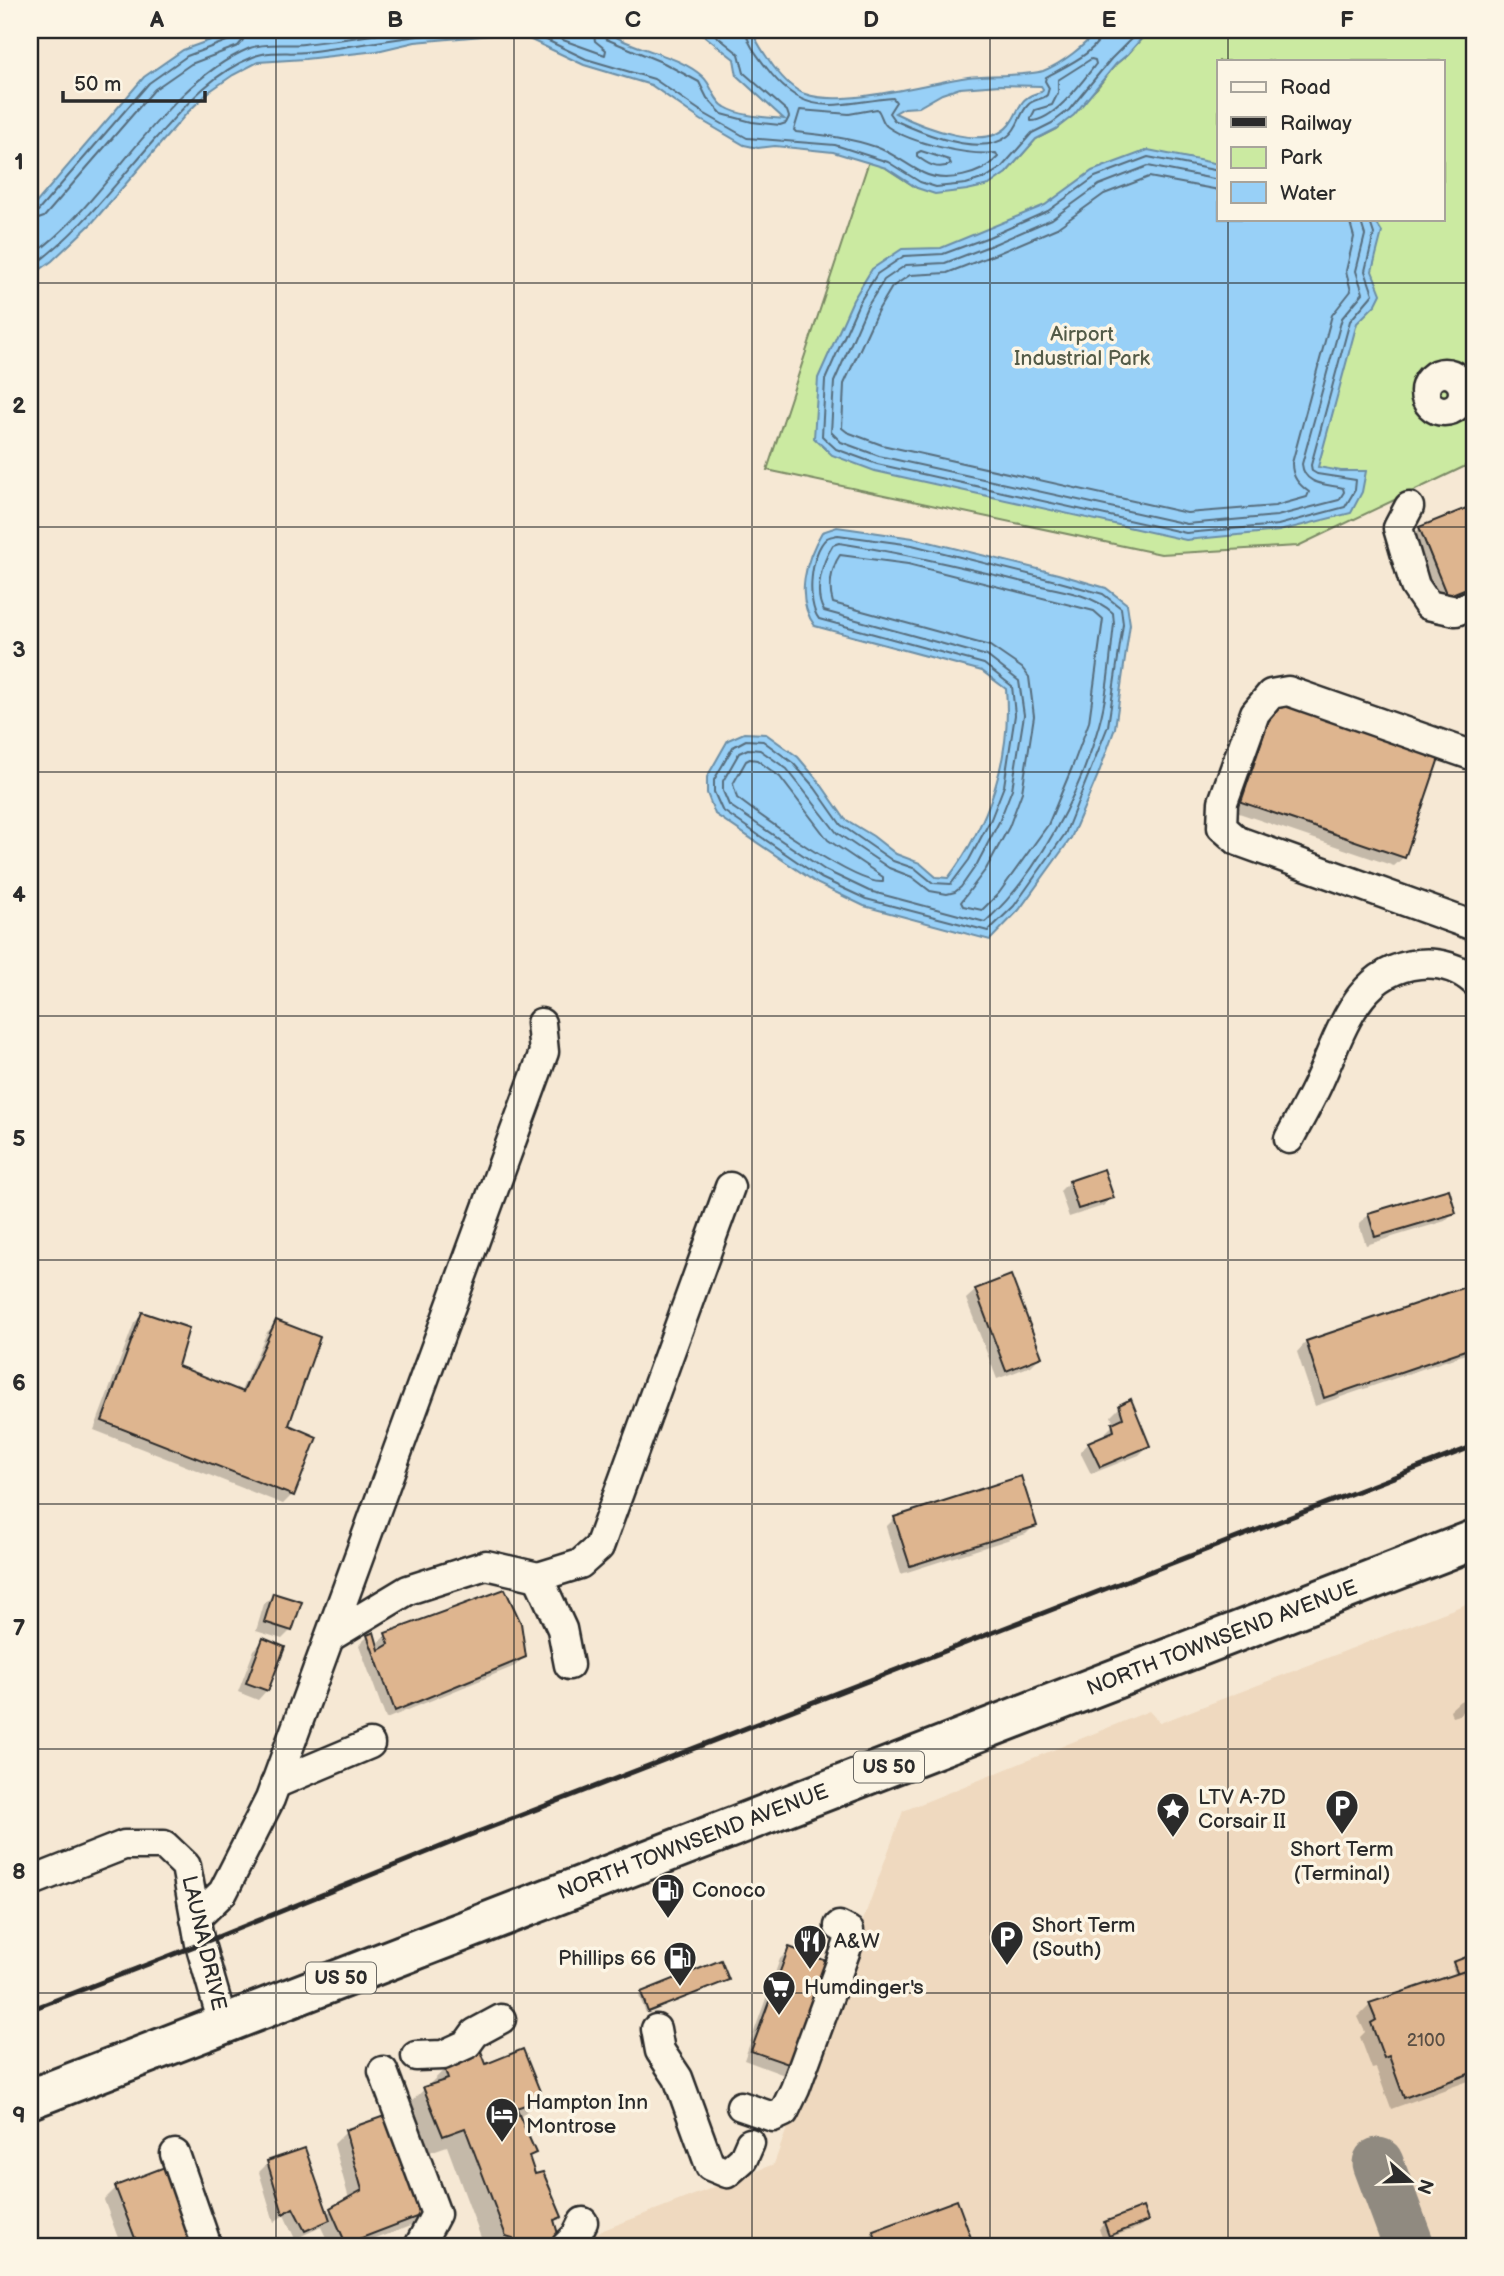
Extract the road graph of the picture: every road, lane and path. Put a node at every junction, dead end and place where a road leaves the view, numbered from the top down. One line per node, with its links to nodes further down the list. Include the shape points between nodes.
1 (1409, 507): 2 (street, via 1398,528 1415,586 1428,605 1457,611)
2 (1474, 604)
3 (1474, 756): 4 (street, via 1288,691 1271,694 1255,713 1223,802 1222,827 1238,841)
4 (1474, 926)
5 (1474, 981): 7 (street, via 1449,967 1429,963 1389,972 1373,984 1345,1020)
6 (541, 1023): 11 (street, via 544,1052)
7 (1289, 1139)
8 (730, 1187): 10 (street, via 600,1548 580,1564)
9 (1474, 1540): 19 (highway, NORTH TOWNSEND AVENUE / US 50)
10 (538, 1577): 11 (street, via 486,1565 408,1590); 12 (street, via 562,1629)
11 (330, 1637): 14 (street)
12 (569, 1665)
13 (370, 1744): 14 (street)
14 (275, 1784): 16 (street, via 223,1892)
15 (30, 1882): 16 (street, LAUNA DRIVE, via 124,1845 164,1845 186,1866)
16 (195, 1919): 19 (street, LAUNA DRIVE)
17 (839, 1926): 24 (street, via 849,1931 848,1944 784,2112 773,2116)
18 (501, 2019): 21 (street, via 443,2055)
19 (223, 2024): 23 (highway, NORTH TOWNSEND AVENUE / US 50)
20 (656, 2029): 25 (street, via 660,2051 678,2078 710,2166 727,2173 743,2159)
21 (416, 2056)
22 (383, 2071): 29 (street, via 436,2214)
23 (30, 2099)
24 (741, 2106)
25 (750, 2143)
26 (175, 2154): 28 (street)
27 (583, 2222): 30 (street)
28 (207, 2246)
29 (419, 2246)
30 (566, 2246)

